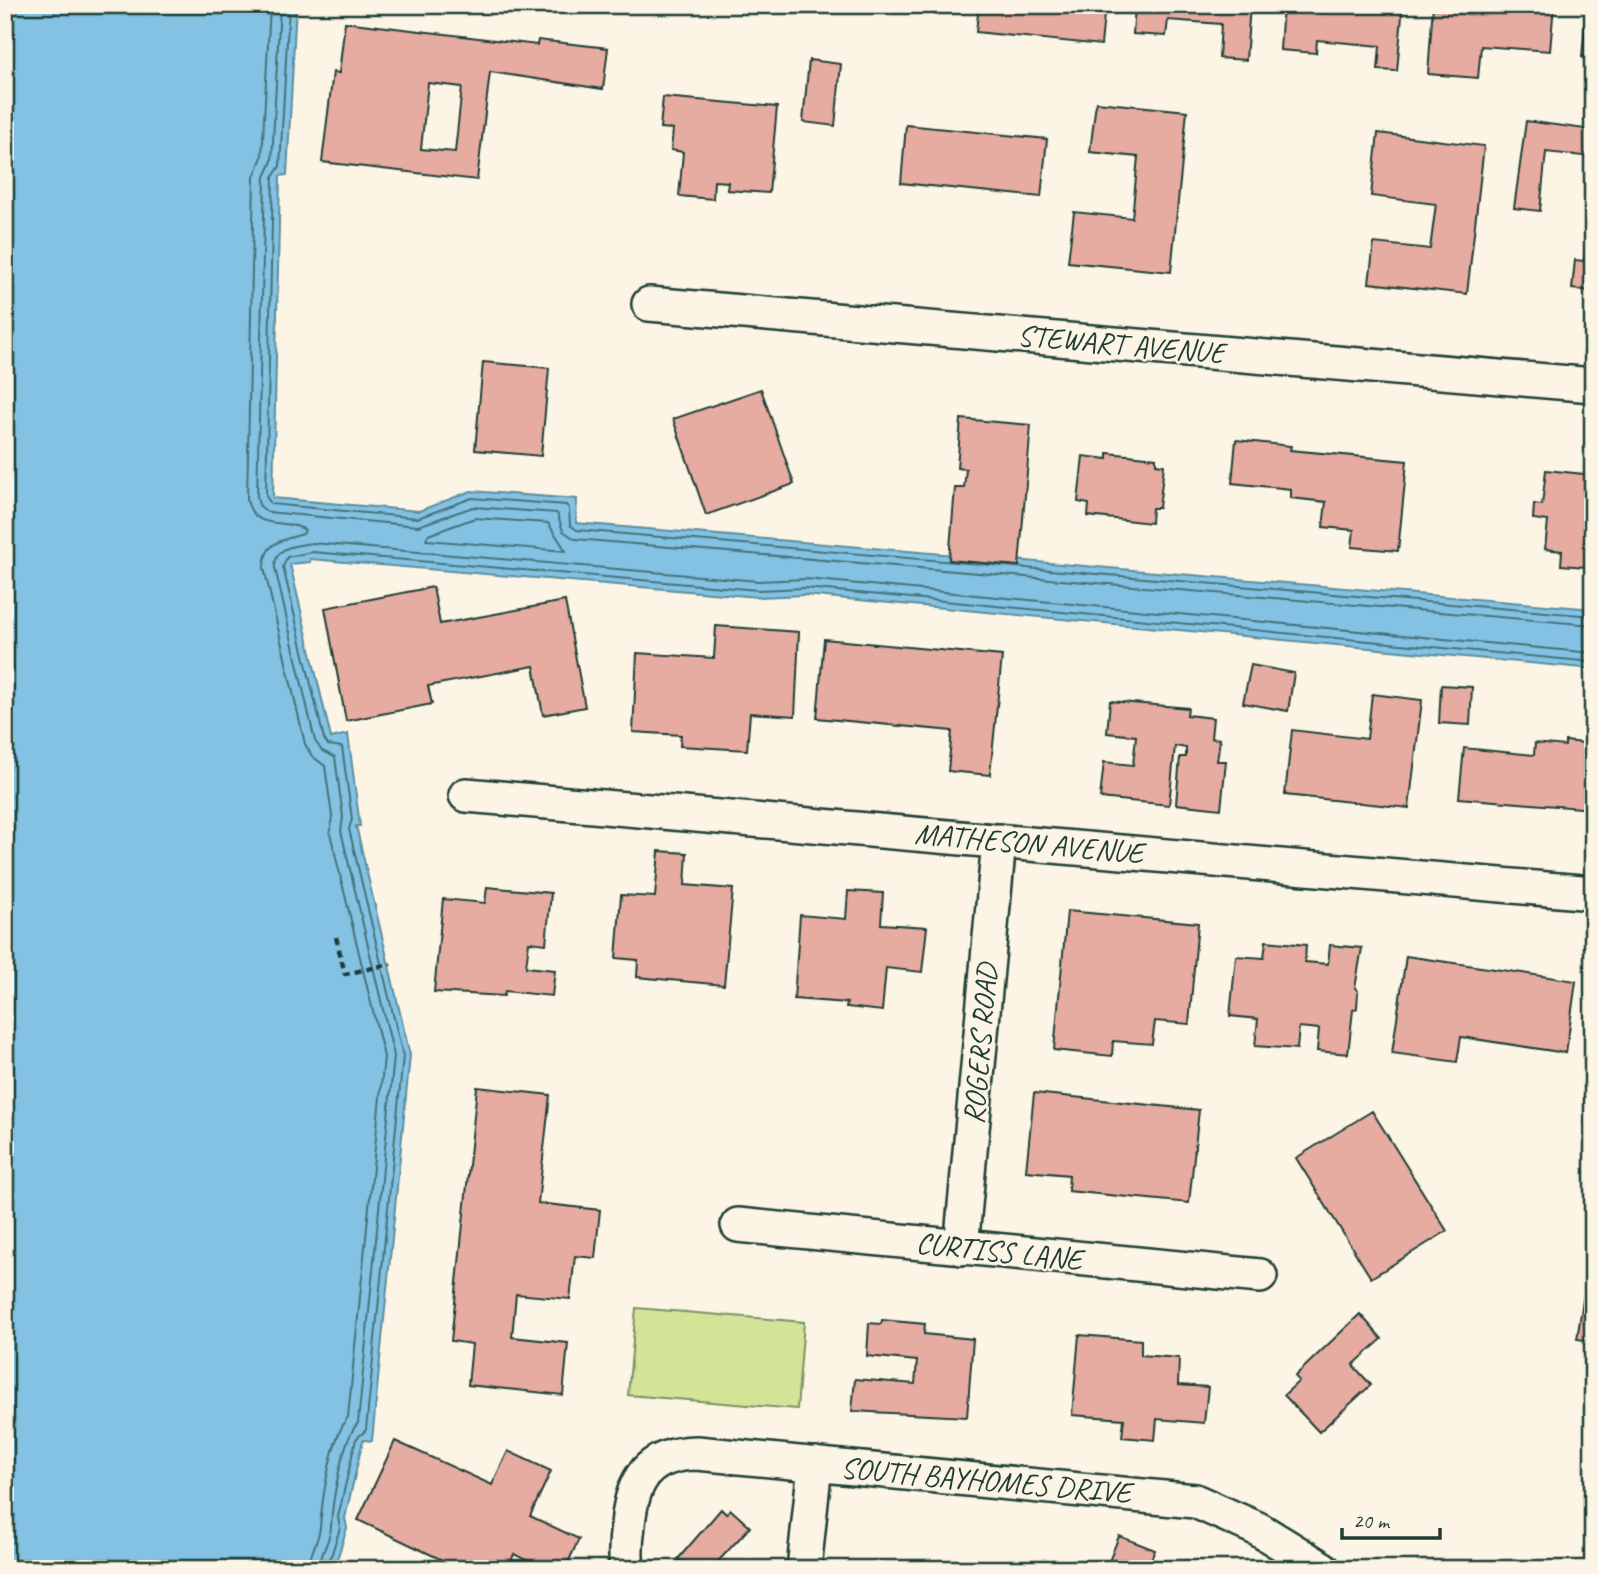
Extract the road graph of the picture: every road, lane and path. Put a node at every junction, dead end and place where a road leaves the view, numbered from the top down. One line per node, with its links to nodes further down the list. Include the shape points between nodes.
1 (649, 304): 2 (street, STEWART AVENUE)
2 (1593, 385)
3 (466, 795): 4 (street, MATHESON AVENUE)
4 (999, 841): 5 (street, MATHESON AVENUE); 9 (street, ROGERS ROAD)
5 (1593, 893)
6 (336, 937): 7 (path, via 345,974)
7 (391, 964)
8 (738, 1225): 9 (street, CURTISS LANE)
9 (961, 1248): 10 (street, CURTISS LANE)
10 (1260, 1276)
11 (815, 1464): 12 (street, SOUTH BAYHOMES DRIVE, via 682,1454 652,1465 640,1477 629,1514); 13 (street); 14 (street, SOUTH BAYHOMES DRIVE, via 1195,1501 1258,1529)
12 (627, 1569)
13 (804, 1569)
14 (1323, 1569)

